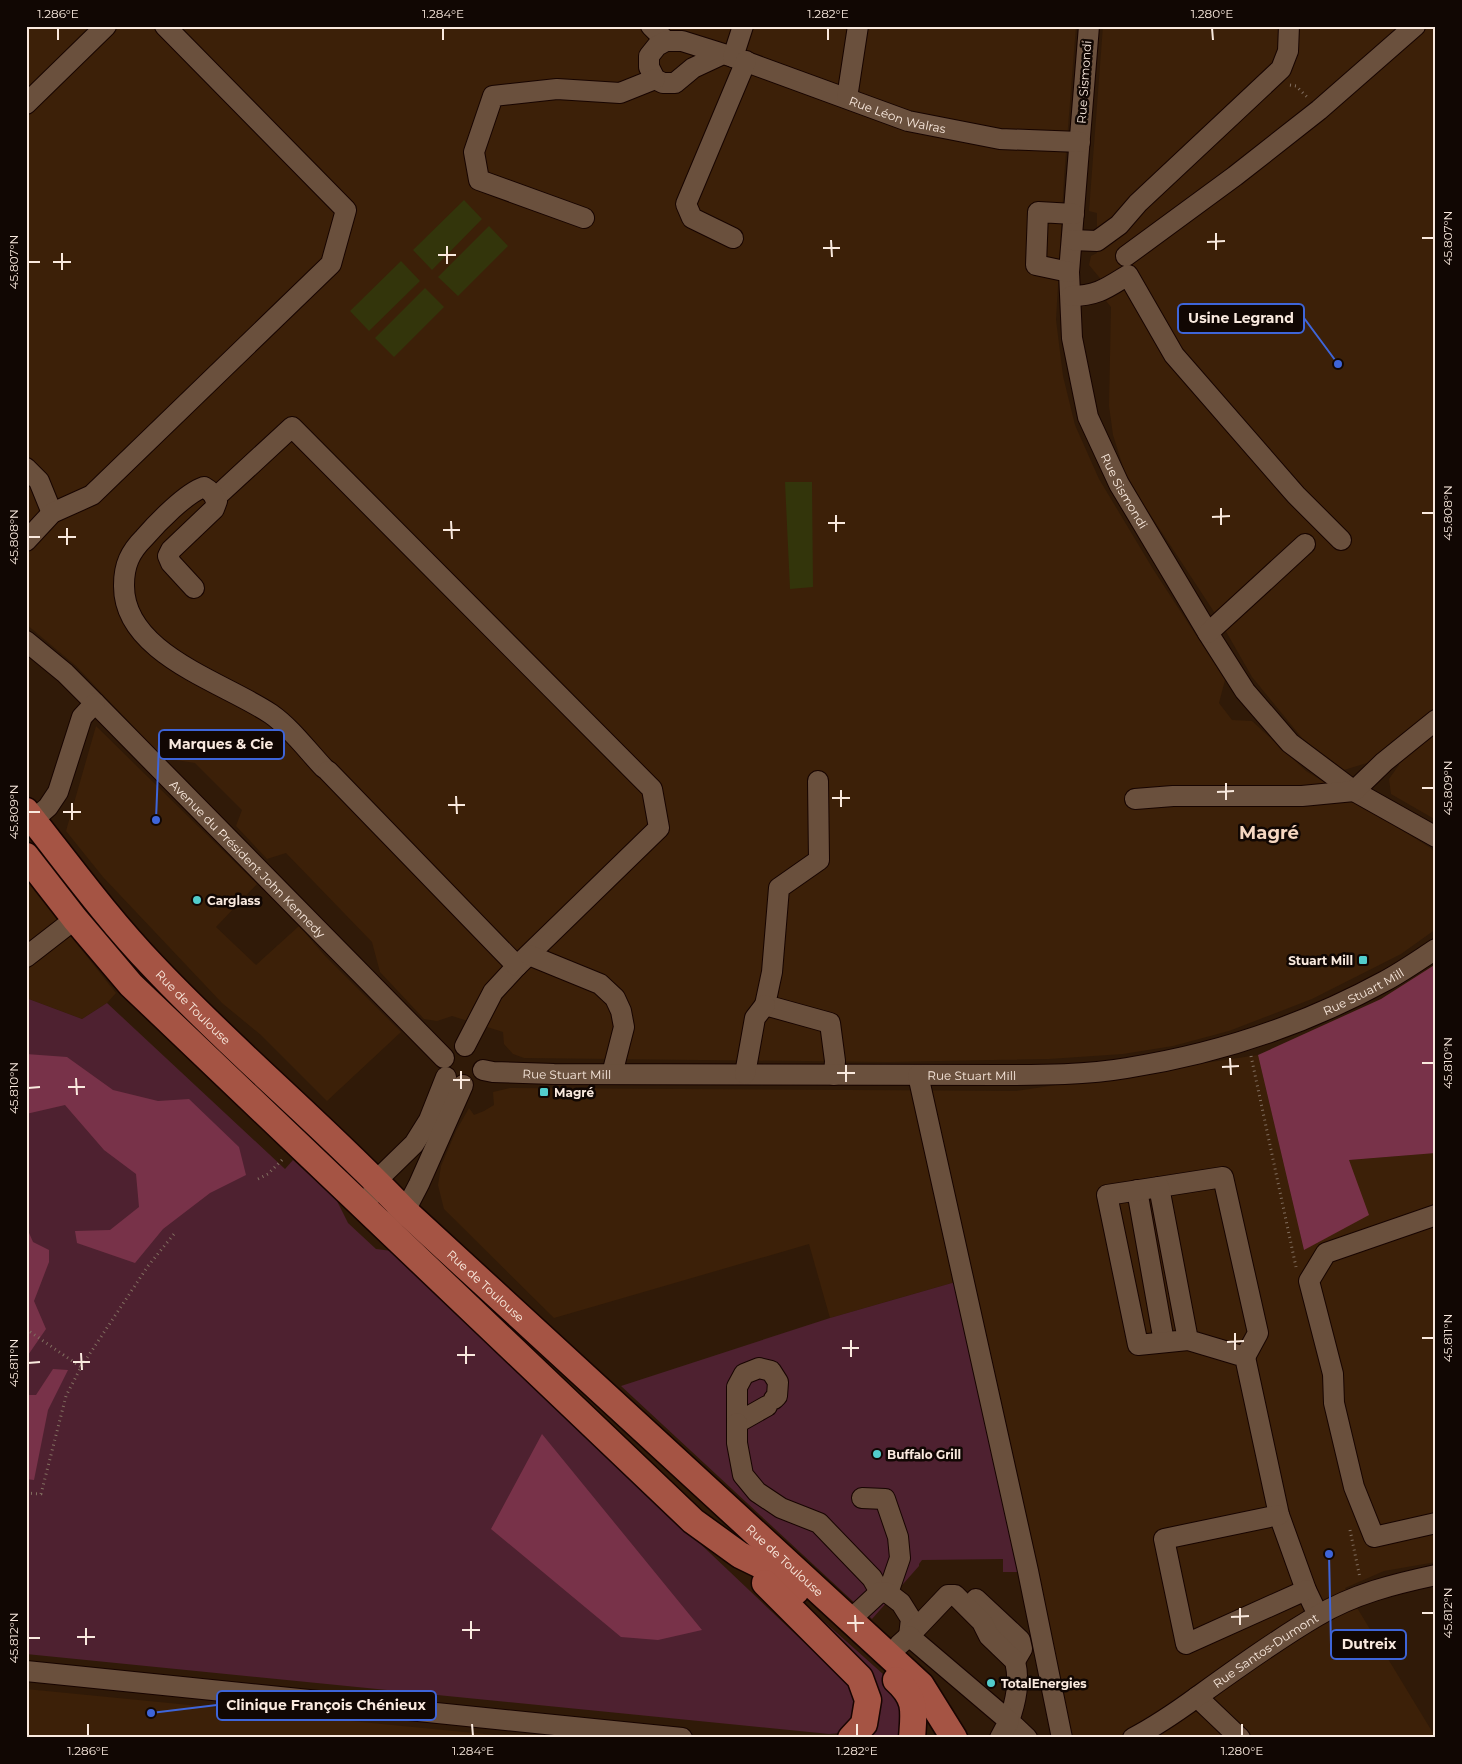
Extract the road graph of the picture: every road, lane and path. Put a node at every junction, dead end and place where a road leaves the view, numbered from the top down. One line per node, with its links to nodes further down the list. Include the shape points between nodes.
1 (106, 26): 13 (street)
2 (165, 26): 25 (street, via 346,210 331,264 92,495)
3 (651, 26): 9 (street)
4 (858, 26): 12 (street)
5 (1089, 26): 14 (street, Rue Sismondi)
6 (1290, 26): 17 (street, via 1288,50 1281,69 1138,203)
7 (1415, 26): 20 (street, via 1319,110)
8 (740, 27): 10 (street)
9 (666, 41): 10 (street, Rue Léon Walras, via 682,41); 11 (street, via 649,56 649,67)
10 (734, 57): 11 (street, via 692,68 675,83); 12 (street, Rue Léon Walras); 18 (street, via 686,204 692,218)
11 (655, 79): 16 (street, via 620,93 557,89 493,96 474,152 479,180)
12 (847, 98): 14 (street, Rue Léon Walras, via 908,121 1000,139)
13 (26, 104)
14 (1080, 142): 15 (street, Rue Sismondi)
15 (1074, 214): 19 (street, Rue Sismondi); 21 (street, via 1038,212 1036,265)
16 (584, 218)
17 (1119, 225): 19 (street, via 1097,241); 20 (street)
18 (733, 238)
19 (1072, 240): 21 (street, Rue Sismondi)
20 (1127, 266): 22 (street, via 1099,293); 26 (street, via 1174,355 1296,495)
21 (1069, 272): 22 (street, Rue Sismondi)
22 (1071, 296): 30 (street, Rue Sismondi, via 1072,338 1088,416 1119,484)
23 (26, 468): 25 (street, via 39,481)
24 (215, 498): 29 (street, via 214,509 168,556 171,564); 43 (street, via 204,487 195,490 134,548 124,572 124,597 138,627 157,647 271,714); 43 (street, via 292,427 652,789 659,828)
25 (52, 513): 27 (street)
26 (1341, 540)
27 (26, 542)
28 (1305, 544): 30 (street, via 1234,609)
29 (194, 588)
30 (1211, 638): 35 (street, Rue Sismondi, via 1244,691 1290,743)
31 (26, 641): 32 (street, Avenue du Président John Kennedy)
32 (95, 703): 37 (street, via 82,717 58,792 48,807); 47 (street, Avenue du Président John Kennedy)
33 (1436, 720): 35 (street)
34 (818, 780): 44 (street, via 819,860 779,888 772,972)
35 (1354, 791): 36 (street, via 1302,796 1173,796); 38 (street, Rue Sismondi)
36 (1135, 800)
37 (28, 817): 54 (main road, Rue de Toulouse, via 152,966)
38 (1436, 837)
39 (26, 856): 40 (main road, Rue de Toulouse)
40 (75, 919): 42 (street); 52 (main road, Rue de Toulouse, via 131,985)
41 (1436, 948): 51 (street, Rue Stuart Mill, via 1385,981 1305,1020 1229,1046 1126,1068 1051,1075)
42 (26, 957)
43 (523, 960): 45 (street, via 493,992); 48 (street, via 600,984 615,998 624,1027)
44 (765, 1004): 49 (street, via 755,1018); 50 (street, via 830,1023)
45 (465, 1046): 46 (street, via 472,1047 481,1056); 47 (street, via 452,1048)
46 (483, 1070): 47 (street, via 470,1084); 48 (street, Rue Stuart Mill)
47 (451, 1074): 54 (street, via 414,1144); 57 (street, via 419,1184)
48 (612, 1074): 49 (street, Rue Stuart Mill)
49 (745, 1074): 50 (street, Rue Stuart Mill)
50 (834, 1075): 51 (street, Rue Stuart Mill)
51 (918, 1075): 87 (street)
52 (298, 1143): 53 (path, via 273,1169); 59 (main road, Rue de Toulouse)
53 (258, 1179)
54 (376, 1181): 57 (main road, Rue de Toulouse); 59 (street)
55 (1159, 1187): 56 (street); 62 (street); 64 (street, via 1223,1177 1258,1333)
56 (1137, 1190): 63 (street); 63 (street, via 1107,1195 1138,1345)
57 (405, 1211): 59 (street); 76 (main road, Rue de Toulouse)
58 (1436, 1215): 70 (street, via 1326,1253 1309,1281 1333,1374 1334,1403 1354,1487 1374,1537)
59 (375, 1218): 71 (main road, Rue de Toulouse, via 693,1521)
60 (174, 1234): 65 (path, via 148,1266)
61 (26, 1329): 65 (path)
62 (1188, 1340): 63 (street); 64 (street)
63 (1164, 1342)
64 (1245, 1356): 69 (street)
65 (81, 1367): 67 (path, via 66,1396 41,1494)
66 (737, 1423): 66 (street, via 737,1387 744,1374 759,1368 771,1371 778,1382 777,1396); 74 (street, via 736,1443 743,1475 757,1492 781,1508 820,1523)
67 (26, 1493)
68 (862, 1498): 74 (street, via 885,1499 898,1537 900,1558)
69 (1279, 1515): 73 (street); 73 (street, via 1164,1540 1186,1644)
70 (1436, 1523)
71 (740, 1555): 83 (main road, via 860,1678 868,1700 864,1724); 84 (main road, Rue de Toulouse, via 776,1574 907,1690 914,1707)
72 (1436, 1575): 75 (street, Rue Santos-Dumont, via 1364,1594)
73 (1306, 1590): 75 (street)
74 (884, 1593): 76 (street); 77 (street, via 901,1603 911,1619)
75 (1318, 1615): 80 (street, Rue Santos-Dumont)
76 (850, 1620): 78 (main road, Rue de Toulouse)
77 (909, 1636): 78 (street); 81 (street); 81 (street, via 948,1595 955,1595 1015,1661 1018,1686)
78 (888, 1656): 85 (main road, Rue de Toulouse, via 921,1685)
79 (26, 1671): 82 (street)
80 (1198, 1696): 88 (street, Rue Santos-Dumont); 89 (street)
81 (1004, 1729): 86 (street)
82 (670, 1737)
83 (851, 1738)
84 (912, 1738)
85 (954, 1738)
86 (1027, 1738)
87 (1062, 1738)
88 (1133, 1738)
89 (1240, 1738)

